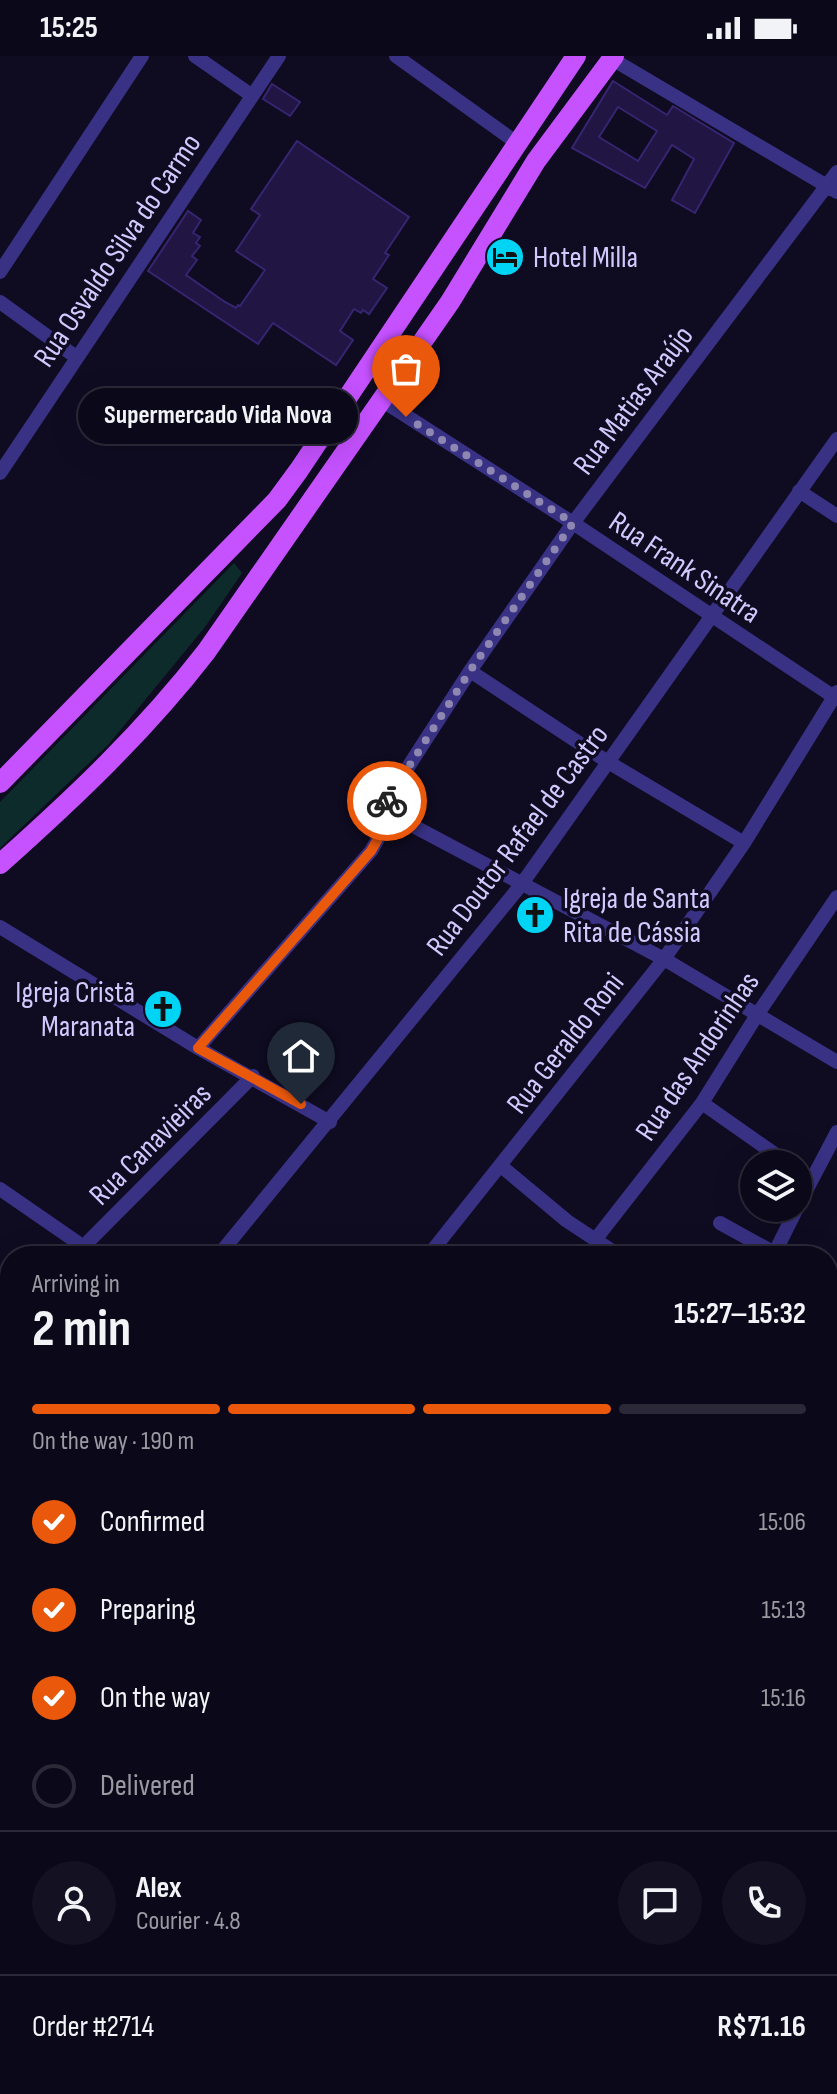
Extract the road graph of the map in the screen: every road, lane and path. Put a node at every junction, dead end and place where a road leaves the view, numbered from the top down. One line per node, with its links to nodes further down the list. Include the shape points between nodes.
1 (142, 56): 12 (street)
2 (195, 56): 7 (street)
3 (279, 56): 7 (street, Rua Osvaldo Silva do Carmo)
4 (396, 56): 8 (street)
5 (576, 56): 8 (main road)
6 (616, 59): 10 (street); 14 (main road, via 536,161)
7 (251, 95): 15 (street, Rua Osvaldo Silva do Carmo)
8 (517, 143): 11 (main road)
9 (837, 172): 10 (street, Rua Matias Araújo)
10 (831, 189): 21 (street, Rua Matias Araújo)
11 (442, 255): 14 (main road, via 456,269); 26 (main road, via 277,500)
12 (0, 272)
13 (0, 302): 15 (street)
14 (450, 302): 16 (main road)
15 (76, 357): 18 (street, Rua Osvaldo Silva do Carmo)
16 (383, 401): 21 (street, Rua Frank Sinatra); 29 (main road, via 173,694 91,782)
17 (837, 439): 19 (street, Rua Doutor Rafael de Castro)
18 (0, 473)
19 (799, 491): 20 (street); 22 (street, Rua Doutor Rafael de Castro)
20 (837, 516)
21 (573, 523): 22 (street, Rua Frank Sinatra); 23 (street, Rua Matias Araújo)
22 (712, 616): 24 (street, Rua Frank Sinatra); 25 (street, Rua Doutor Rafael de Castro)
23 (470, 671): 25 (street); 27 (street, Rua Matias Araújo, via 390,795)
24 (836, 696): 28 (street, Rua Geraldo Roni)
25 (608, 762): 28 (street); 30 (street, Rua Doutor Rafael de Castro)
26 (4, 771)
27 (385, 811): 30 (street); 37 (street, Rua Matias Araújo, via 383,830 371,851)
28 (744, 843): 35 (street, Rua Geraldo Roni)
29 (0, 864)
30 (521, 885): 35 (street); 41 (street, Rua Doutor Rafael de Castro)
31 (837, 897): 32 (street, Rua das Andorinhas)
32 (824, 916): 33 (street); 36 (street, Rua das Andorinhas)
33 (837, 925)
34 (0, 927): 37 (street)
35 (664, 959): 36 (street); 44 (street, Rua Geraldo Roni)
36 (757, 1015): 38 (street); 40 (street, Rua das Andorinhas)
37 (198, 1048): 39 (street)
38 (837, 1062)
39 (253, 1076): 41 (street); 51 (street, Rua Canavieiras)
40 (702, 1103): 43 (street); 49 (street, Rua das Andorinhas)
41 (330, 1122): 52 (street, Rua Doutor Rafael de Castro)
42 (837, 1132): 45 (street)
43 (769, 1150)
44 (501, 1166): 49 (street); 53 (street, Rua Geraldo Roni)
45 (812, 1177)
46 (0, 1189): 50 (street)
47 (790, 1222): 56 (street)
48 (720, 1223): 55 (street)
49 (595, 1240): 54 (street)
50 (82, 1246)
51 (84, 1246)
52 (226, 1246)
53 (436, 1246)
54 (604, 1246)
55 (760, 1246)
56 (780, 1246)

